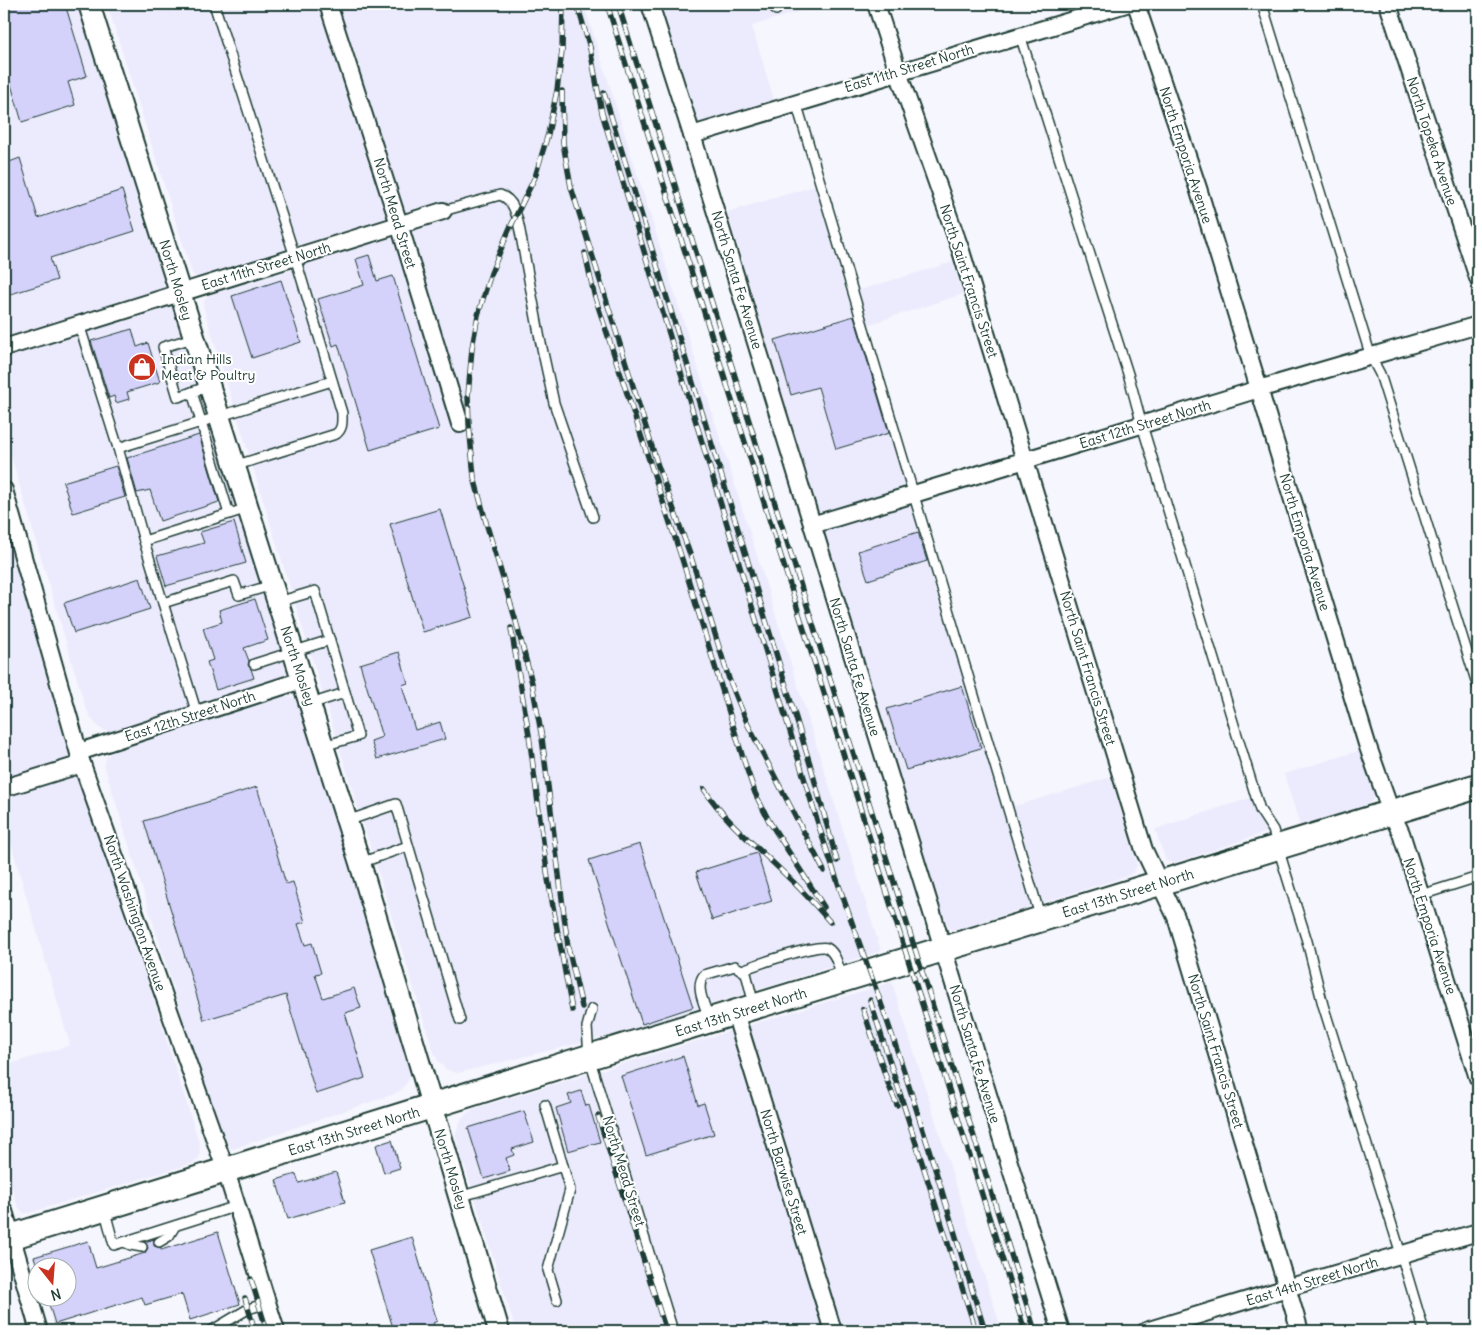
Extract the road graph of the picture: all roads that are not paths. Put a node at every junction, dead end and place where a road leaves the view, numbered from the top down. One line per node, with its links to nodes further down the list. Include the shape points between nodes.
1 (89, 4): 18 (street, North Mosley)
2 (214, 4): 16 (lane)
3 (328, 4): 15 (street, North Mead Street)
4 (650, 4): 13 (street, North Santa Fe Avenue)
5 (876, 4): 11 (street, North Saint Francis Street)
6 (1126, 4): 10 (street, East 11th Street North)
7 (1136, 4): 26 (street, North Emporia Avenue, via 1198,188)
8 (1262, 4): 23 (lane)
9 (1388, 4): 17 (street, North Topeka Avenue)
10 (1020, 35): 11 (street, East 11th Street North); 29 (lane)
11 (898, 72): 12 (street, East 11th Street North); 31 (street, North Saint Francis Street, via 961,251)
12 (796, 102): 13 (street, East 11th Street North); 34 (lane)
13 (692, 134): 37 (street, North Santa Fe Avenue)
14 (443, 211): 15 (street, East 11th Street North); 36 (lane, via 500,195 508,197 512,204 554,403)
15 (399, 224): 16 (street, East 11th Street North); 28 (street, North Mead Street)
16 (295, 257): 18 (street, East 11th Street North); 24 (lane)
17 (1478, 278)
18 (180, 293): 19 (street, East 11th Street North); 21 (street, North Mosley)
19 (79, 324): 22 (street, East 11th Street North); 30 (lane)
20 (1478, 325): 23 (street, East 12th Street North)
21 (193, 338): 25 (street, North Mosley); 25 (lane, via 163,348 178,396)
22 (4, 348)
23 (1372, 356): 26 (street, East 12th Street North); 45 (lane)
24 (332, 381): 27 (lane); 32 (lane, via 342,414 340,431)
25 (201, 389): 27 (street, North Mosley)
26 (1259, 390): 29 (street, East 12th Street North); 53 (street, North Emporia Avenue, via 1367,744)
27 (210, 419): 30 (lane); 32 (street, North Mosley)
28 (460, 424)
29 (1142, 425): 31 (street, East 12th Street North); 56 (lane, via 1260,810)
30 (118, 448): 38 (lane)
31 (1024, 460): 34 (street, East 12th Street North); 59 (street, North Saint Francis Street, via 1144,850)
32 (231, 476): 35 (street, North Mosley)
33 (4, 490): 50 (street, North Washington Avenue)
34 (914, 494): 37 (street, East 12th Street North); 61 (lane)
35 (238, 511): 38 (lane); 39 (street, North Mosley)
36 (593, 517)
37 (812, 525): 62 (street, North Santa Fe Avenue)
38 (144, 541): 40 (lane)
39 (275, 594): 40 (lane, via 239,595 234,581); 41 (lane, via 315,591); 42 (street, North Mosley)
40 (163, 603): 48 (lane)
41 (330, 640): 42 (lane); 46 (lane)
42 (293, 652): 43 (lane); 44 (street, North Mosley)
43 (254, 664)
44 (302, 680): 47 (street, North Mosley); 48 (street, East 12th Street North)
45 (1478, 687)
46 (346, 693): 47 (lane); 49 (lane, via 358,736)
47 (310, 704): 49 (street, North Mosley)
48 (197, 714): 50 (street, East 12th Street North)
49 (323, 746): 54 (street, North Mosley)
50 (80, 758): 52 (street, East 12th Street North); 74 (street, North Washington Avenue)
51 (1478, 786): 53 (main road, East 13th Street North)
52 (4, 788)
53 (1391, 812): 56 (main road, East 13th Street North); 60 (street, North Emporia Avenue)
54 (347, 821): 55 (lane, via 396,804); 57 (street, North Mosley)
55 (408, 846): 57 (lane); 67 (lane)
56 (1278, 846): 59 (main road, East 13th Street North); 85 (lane, via 1323,1005)
57 (360, 863): 72 (street, North Mosley)
58 (1478, 877): 60 (lane)
59 (1160, 883): 61 (main road, East 13th Street North); 86 (street, North Saint Francis Street, via 1176,917)
60 (1421, 895): 70 (street, North Emporia Avenue)
61 (1041, 919): 62 (main road, East 13th Street North)
62 (942, 949): 64 (main road, East 13th Street North); 96 (street, North Santa Fe Avenue)
63 (742, 970): 64 (lane, via 826,947 834,954); 66 (lane, via 746,973); 68 (lane, via 735,966 701,979 699,987)
64 (842, 981): 66 (main road, East 13th Street North)
65 (592, 1010): 69 (lane, North Mead Street, via 587,1027)
66 (745, 1010): 68 (main road, East 13th Street North); 95 (street, North Barwise Street)
67 (460, 1020)
68 (710, 1021): 69 (main road, East 13th Street North)
69 (589, 1057): 72 (main road, East 13th Street North); 94 (lane, North Mead Street)
70 (1478, 1078)
71 (544, 1105): 73 (lane)
72 (432, 1107): 74 (main road, East 13th Street North); 75 (street, North Mosley)
73 (562, 1166): 75 (lane); 87 (lane, via 570,1190 548,1270)
74 (226, 1171): 76 (street, North Washington Avenue); 77 (main road, East 13th Street North)
75 (459, 1197): 93 (street, North Mosley)
76 (237, 1206): 79 (lane); 88 (street, North Washington Avenue)
77 (104, 1208): 81 (main road, East 13th Street North); 82 (lane, via 114,1244)
78 (4, 1211): 81 (street)
79 (175, 1226): 82 (lane); 83 (lane, via 169,1236)
80 (1478, 1232): 85 (street, East 14th Street North)
81 (7, 1237): 90 (street)
82 (124, 1242): 84 (lane)
83 (159, 1242)
84 (142, 1247)
85 (1401, 1254): 86 (street, East 14th Street North); 99 (lane)
86 (1287, 1288): 89 (street, East 14th Street North); 98 (street, North Saint Francis Street)
87 (557, 1300)
88 (267, 1303): 91 (lane, via 243,1312); 92 (street, North Washington Avenue)
89 (1177, 1327): 97 (street, East 14th Street North)
90 (39, 1331)
91 (211, 1331)
92 (276, 1331)
93 (499, 1331)
94 (673, 1331)
95 (833, 1331)
96 (1060, 1331)
97 (1146, 1331)
98 (1300, 1331)
99 (1424, 1331)

